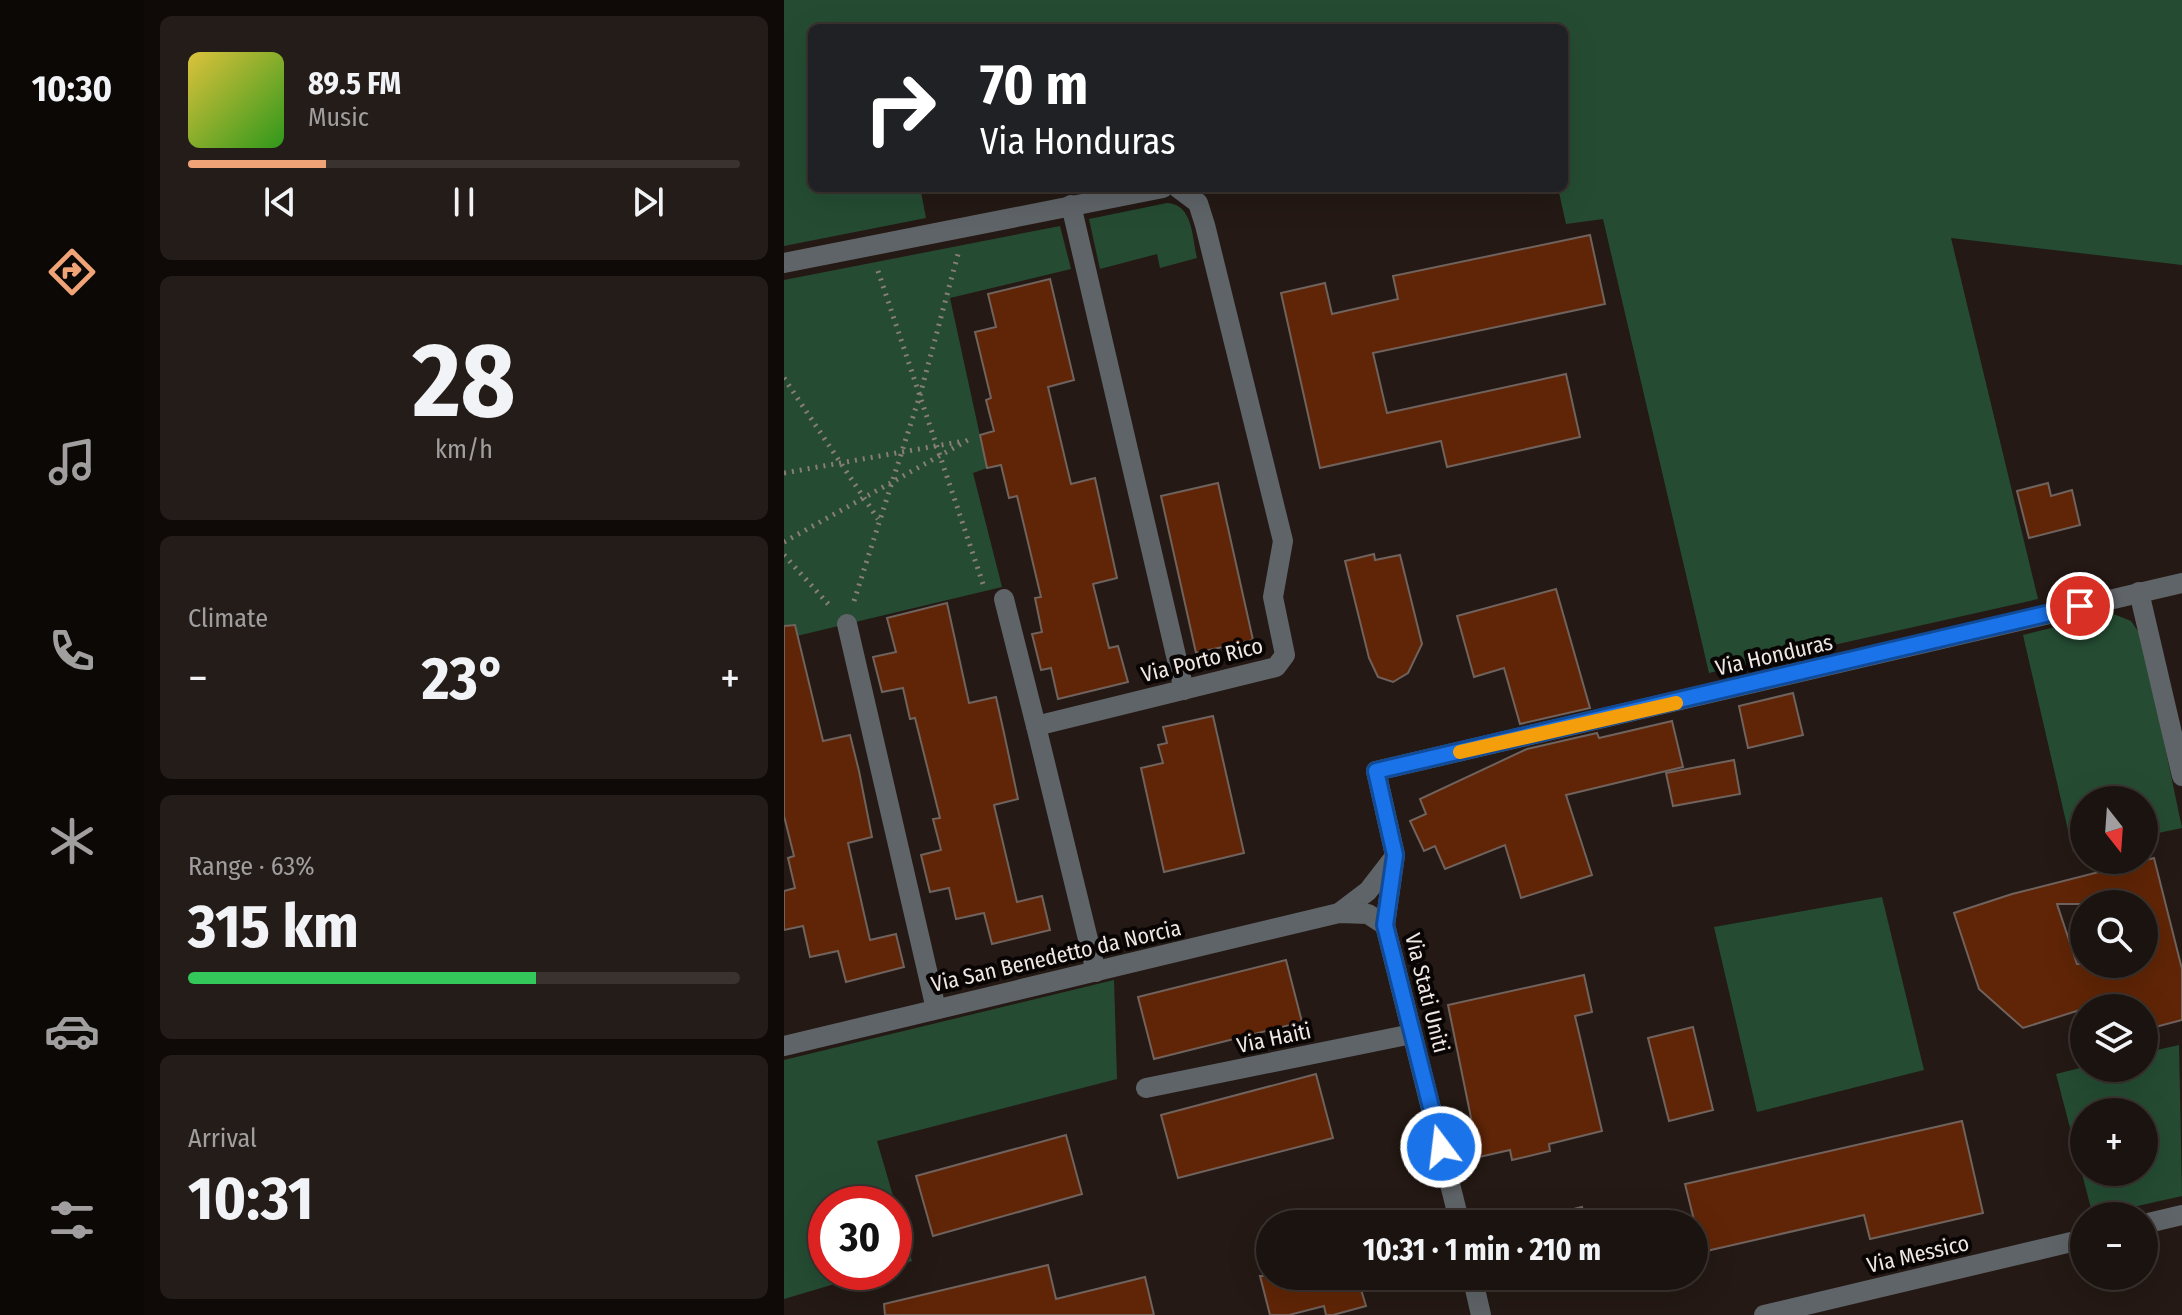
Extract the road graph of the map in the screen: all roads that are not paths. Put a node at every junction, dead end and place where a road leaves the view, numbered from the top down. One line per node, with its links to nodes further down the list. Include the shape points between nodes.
1 (1141, 192): 3 (street)
2 (1183, 192): 9 (street, Via Porto Rico, via 1198,203 1205,225 1283,541 1273,597 1285,655 1276,667)
3 (1071, 205): 4 (street); 9 (street)
4 (784, 263)
5 (2182, 583): 6 (street, Via Honduras)
6 (2139, 592): 11 (street, Via Honduras); 12 (street)
7 (995, 596): 10 (street)
8 (847, 624): 17 (street)
9 (1184, 690): 10 (street, Via Porto Rico)
10 (1036, 726): 16 (street)
11 (1376, 771): 13 (street, Via Stati Uniti)
12 (2182, 776)
13 (1395, 855): 14 (street, via 1368,891); 15 (street, Via Stati Uniti)
14 (1339, 913): 15 (street, via 1368,914); 16 (street, Via San Benedetto da Norcia)
15 (1385, 925): 18 (street, Via Stati Uniti)
16 (1096, 972): 17 (street, Via San Benedetto da Norcia)
17 (936, 1009): 19 (street, Via San Benedetto da Norcia)
18 (1412, 1034): 20 (street, Via Haiti); 21 (street, Via Stati Uniti)
19 (785, 1041)
20 (1146, 1088)
21 (1456, 1210)
22 (2182, 1215): 23 (street)
23 (2158, 1221)
24 (2070, 1242): 27 (street, Via Messico)
25 (1475, 1290): 26 (street)
26 (1481, 1315)
27 (1764, 1315)

